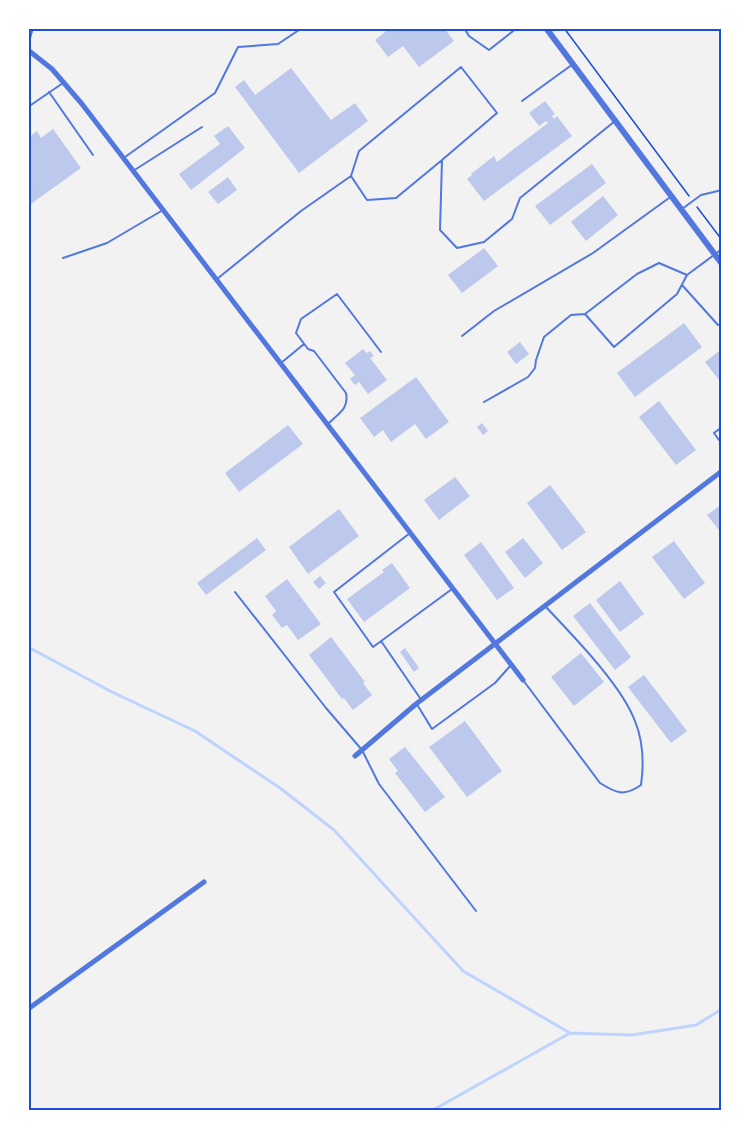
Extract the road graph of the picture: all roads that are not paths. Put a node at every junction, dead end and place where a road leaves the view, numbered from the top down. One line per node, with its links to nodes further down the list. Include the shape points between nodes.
1 (33, 28): 6 (lane)
2 (302, 28): 16 (lane, via 278,44 238,47 215,93)
3 (464, 28): 4 (lane, via 489,50)
4 (517, 28)
5 (546, 28): 8 (street)
6 (28, 45)
7 (28, 50): 9 (street)
8 (573, 64): 11 (lane); 13 (street)
9 (63, 83): 10 (lane); 16 (street)
10 (49, 92): 12 (lane); 15 (lane)
11 (522, 101)
12 (28, 107)
13 (615, 121): 17 (lane, via 520,198 512,219 484,242 457,248 440,230); 21 (street)
14 (202, 127): 18 (lane)
15 (93, 155)
16 (123, 158): 18 (street)
17 (442, 160): 19 (lane, via 396,198 367,200); 19 (lane, via 498,113 461,67 359,151)
18 (133, 171): 23 (street)
19 (351, 176): 29 (lane)
20 (721, 190): 22 (lane, via 701,195)
21 (671, 196): 22 (street); 33 (lane, via 592,253 494,311)
22 (681, 209): 25 (street)
23 (163, 210): 26 (lane, via 107,243); 29 (street)
24 (722, 249): 25 (lane)
25 (714, 254): 27 (street); 28 (lane)
26 (63, 258)
27 (722, 264)
28 (687, 275): 30 (lane); 31 (lane, via 658,263 637,274)
29 (216, 280): 36 (street)
30 (682, 285): 31 (lane, via 677,294 614,347); 32 (lane)
31 (585, 314): 37 (lane, via 571,315 544,337 536,368 528,377)
32 (718, 325)
33 (462, 336)
34 (304, 344): 35 (lane, via 296,333 302,320 337,294); 36 (lane); 38 (lane, via 314,351 346,393 346,408)
35 (381, 352)
36 (280, 364): 38 (street)
37 (484, 402)
38 (326, 424): 42 (street)
39 (722, 427): 40 (lane, via 714,433)
40 (722, 444)
41 (722, 471): 45 (street)
42 (410, 533): 43 (street); 46 (lane, via 334,592 373,647)
43 (452, 589): 46 (lane); 47 (street)
44 (235, 592): 51 (lane)
45 (545, 606): 47 (street); 49 (lane, via 613,684 635,721 644,764 641,785 631,792 615,793 600,783)
46 (381, 640): 50 (lane)
47 (495, 645): 48 (street); 50 (street)
48 (511, 665): 49 (street); 50 (lane, via 495,682 432,729)
49 (523, 680)
50 (422, 700): 51 (street)
51 (362, 750): 52 (street); 54 (lane, via 379,784)
52 (355, 756)
53 (204, 882): 55 (street)
54 (476, 911)
55 (28, 1009)

